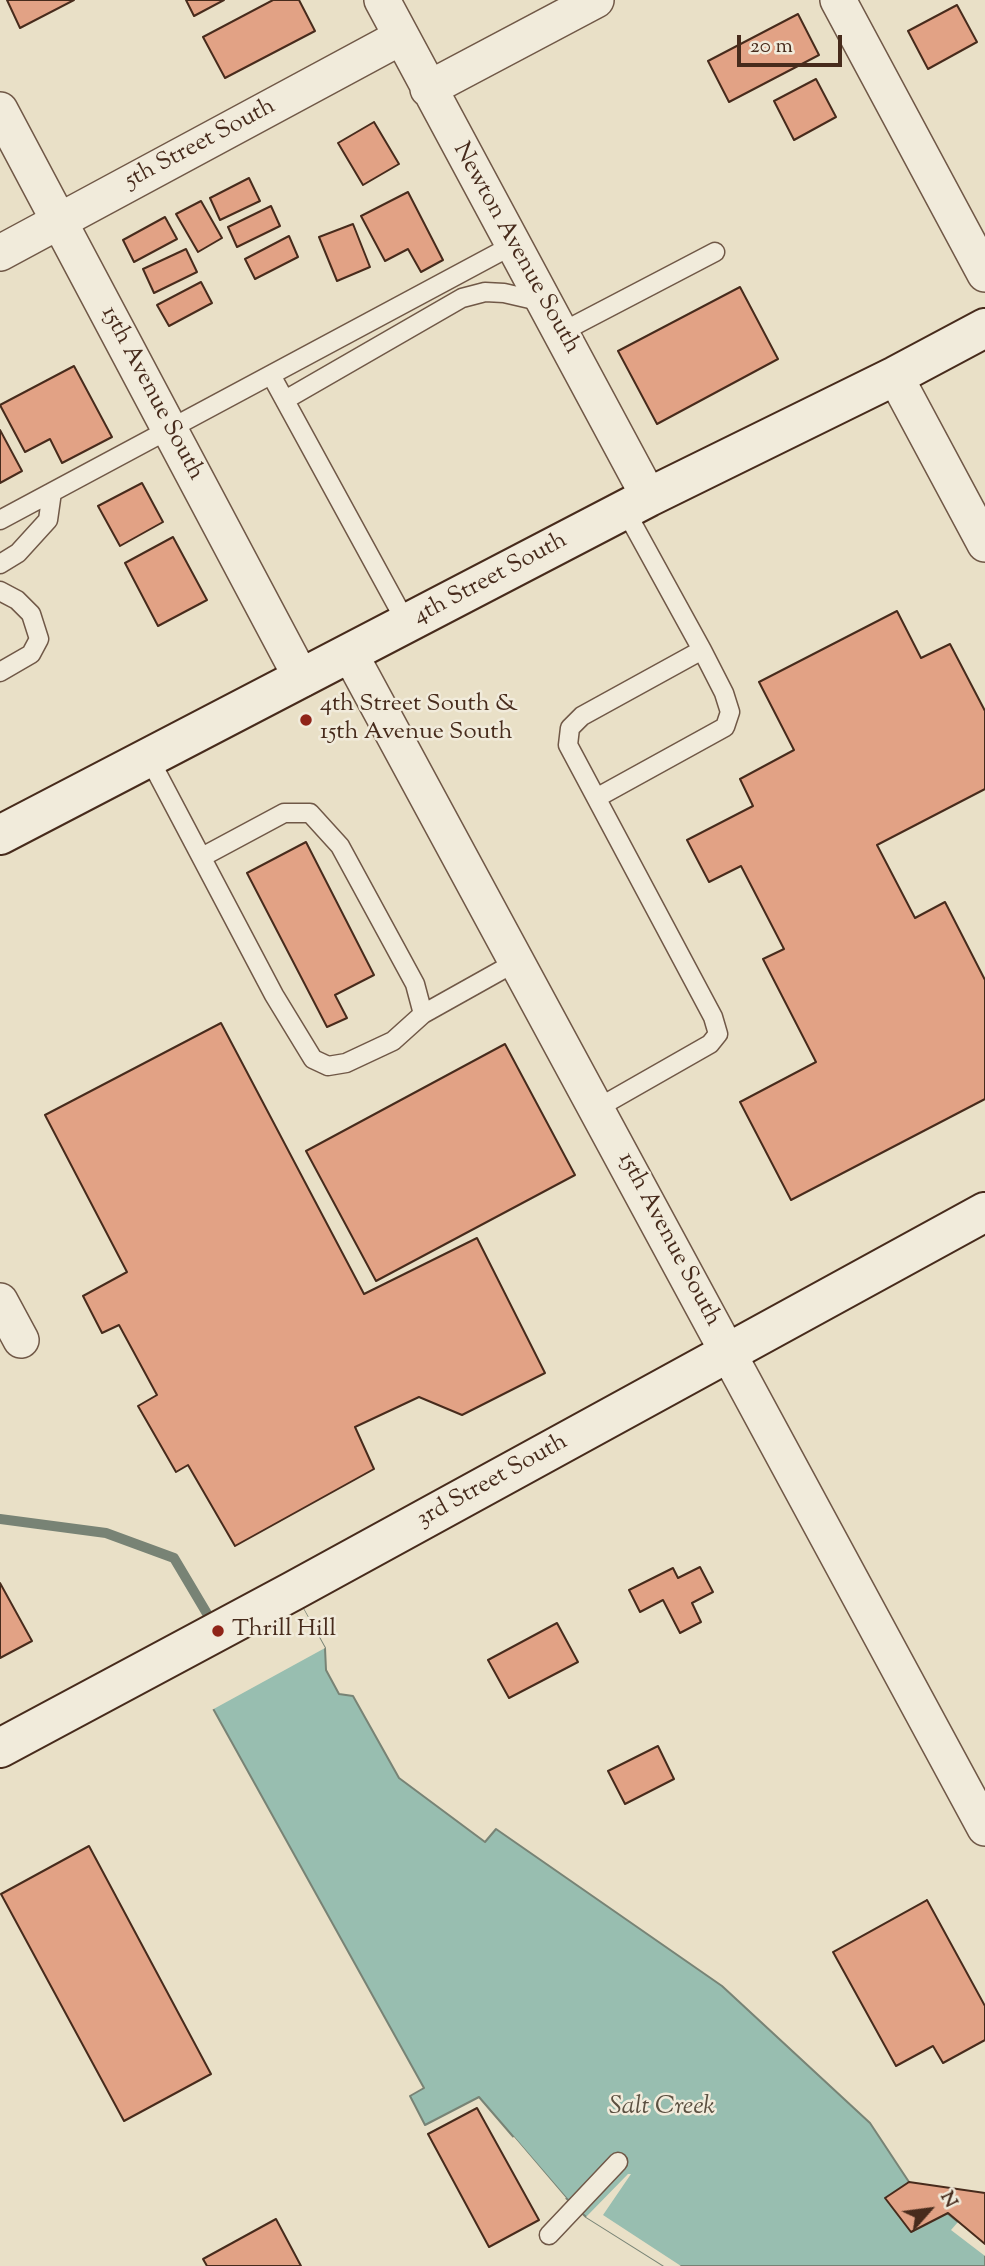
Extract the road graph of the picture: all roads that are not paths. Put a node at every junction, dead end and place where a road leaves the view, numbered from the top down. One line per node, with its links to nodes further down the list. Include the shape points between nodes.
1 (382, 0): 4 (street, Newton Avenue South)
2 (596, 0): 5 (street)
3 (838, 0): 11 (street)
4 (401, 37): 5 (street, Newton Avenue South); 7 (street, 5th Street South)
5 (428, 89): 8 (street, Newton Avenue South)
6 (0, 110): 7 (street, 15th Avenue South)
7 (60, 221): 10 (street, 5th Street South); 18 (street, 15th Avenue South)
8 (513, 245): 12 (street, Newton Avenue South); 15 (lane)
9 (715, 252): 14 (lane)
10 (0, 253)
11 (985, 274)
12 (544, 302): 14 (street, Newton Avenue South); 17 (lane, via 485,292 462,299)
13 (985, 328): 16 (street, 4th Street South)
14 (560, 333): 20 (street, Newton Avenue South)
15 (271, 375): 17 (lane); 18 (lane)
16 (895, 376): 20 (street, 4th Street South); 22 (street)
17 (285, 400): 25 (lane)
18 (170, 429): 19 (lane); 29 (street, 15th Avenue South)
19 (52, 492): 21 (lane); 23 (lane, via 48,520 18,553)
20 (637, 504): 25 (street, 4th Street South); 26 (lane)
21 (0, 520)
22 (985, 544)
23 (0, 564)
24 (0, 591): 28 (lane, via 31,614 39,639 31,654)
25 (407, 624): 27 (street, 4th Street South)
26 (702, 650): 31 (lane, via 730,712 725,727); 31 (lane, via 582,716 570,728 568,745)
27 (350, 653): 29 (street, 4th Street South); 34 (street, 15th Avenue South)
28 (0, 672)
29 (302, 679): 30 (street, 4th Street South)
30 (149, 758): 32 (street, 4th Street South); 33 (lane)
31 (598, 797): 36 (lane, via 718,1034 710,1044)
32 (0, 835)
33 (202, 857): 35 (lane, via 284,813 310,813 340,846 415,984); 35 (lane, via 313,1059 328,1066 346,1063 393,1041)
34 (516, 961): 35 (lane); 36 (street, 15th Avenue South)
35 (423, 1014)
36 (596, 1109): 40 (street, 15th Avenue South)
37 (985, 1212): 40 (street, 3rd Street South)
38 (0, 1301): 39 (street)
39 (21, 1340)
40 (728, 1353): 41 (street, 3rd Street South); 42 (street, 15th Avenue South)
41 (0, 1748)
42 (985, 1828)
43 (618, 2162): 44 (lane)
44 (549, 2235)

